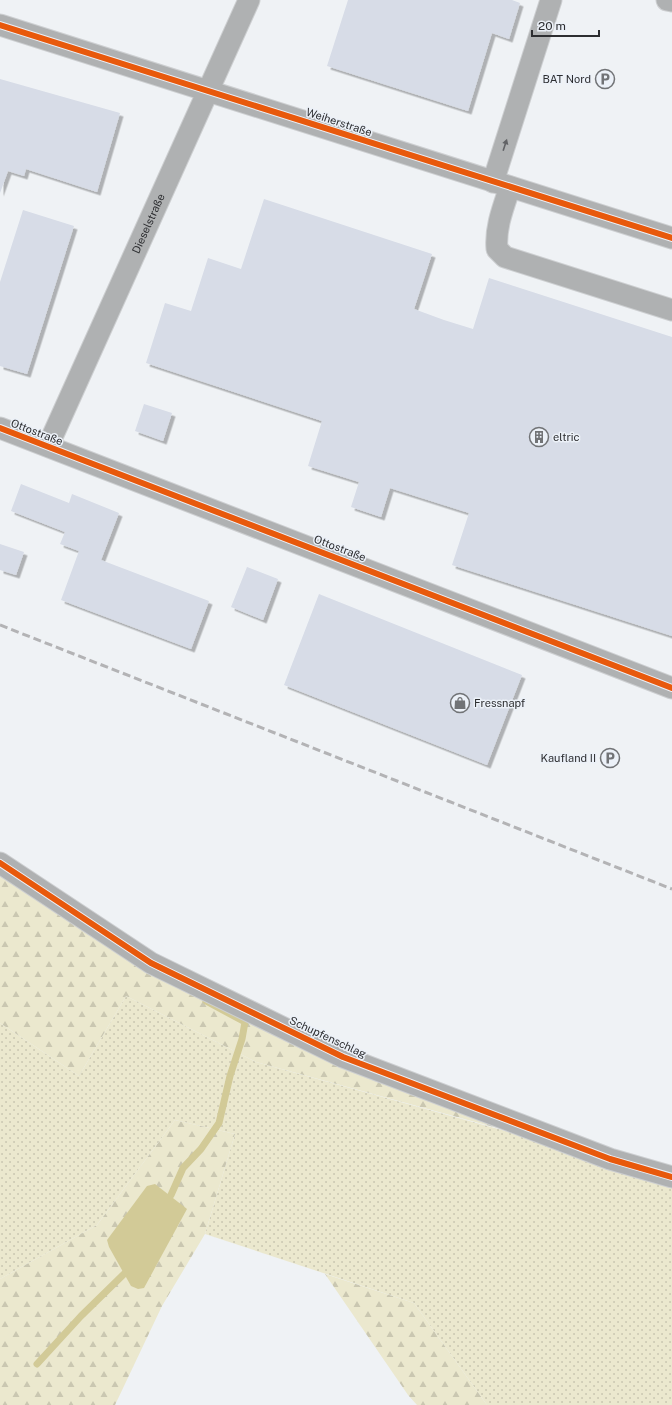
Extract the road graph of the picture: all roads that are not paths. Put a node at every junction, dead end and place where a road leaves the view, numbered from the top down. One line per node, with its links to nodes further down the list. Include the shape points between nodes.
1 (249, 0): 6 (street, Dieselstraße)
2 (551, 0): 7 (street, one-way to 2)
3 (667, 0): 4 (street)
4 (672, 2)
5 (0, 25): 6 (street, Weiherstraße)
6 (207, 91): 7 (street, Weiherstraße); 11 (street, Dieselstraße)
7 (501, 184): 8 (street, Weiherstraße); 9 (street, via 496,237 497,250 505,257)
8 (672, 238)
9 (672, 310)
10 (0, 428): 11 (street, Ottostraße)
11 (48, 446): 12 (street, Ottostraße)
12 (672, 688)
13 (0, 863): 14 (street, Schupfenschlag, via 151,963 343,1057 610,1159)
14 (672, 1177)

